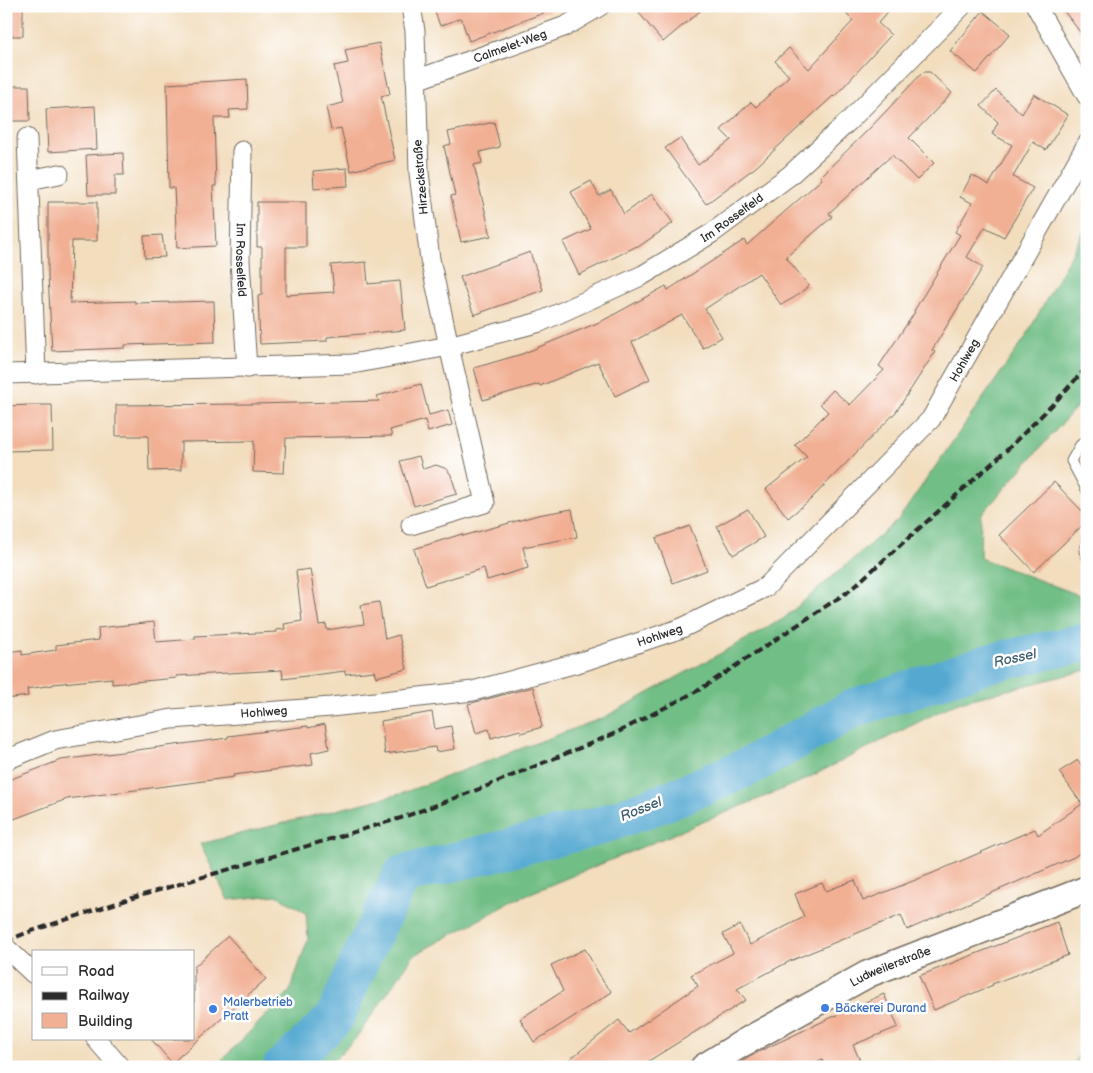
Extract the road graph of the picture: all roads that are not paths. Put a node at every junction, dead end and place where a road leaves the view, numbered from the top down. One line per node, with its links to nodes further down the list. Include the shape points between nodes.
1 (411, 6): 5 (street, Hirzeckstraße)
2 (600, 6): 5 (street, Calmelet-Weg, via 566,26)
3 (962, 6): 12 (street, Im Rosselfeld, via 790,176 712,233 643,275 540,322)
4 (1036, 6): 6 (street)
5 (416, 80): 12 (street, Hirzeckstraße, via 419,173 430,260)
6 (1087, 96)
7 (27, 138): 11 (street)
8 (1087, 144): 21 (street, Hohlweg, via 931,419 766,587 682,628 584,661 473,691 331,707 172,719 55,740)
9 (242, 151): 13 (street, Im Rosselfeld, via 240,261)
10 (59, 174): 11 (street)
11 (29, 180): 15 (street)
12 (448, 346): 13 (street, Im Rosselfeld, via 352,364); 18 (street, via 486,504)
13 (247, 368): 15 (street, Im Rosselfeld)
14 (6, 374): 15 (street, Im Rosselfeld)
15 (36, 374)
16 (1087, 440): 17 (lane, via 1080,445 1071,461)
17 (1087, 490)
18 (411, 525)
19 (1087, 537): 20 (lane, via 1084,550)
20 (1087, 558)
21 (6, 760)
22 (1087, 889): 27 (main road, Ludweilerstraße, via 868,974)
23 (6, 948): 24 (street)
24 (32, 972)
25 (97, 1040): 26 (street)
26 (120, 1067)
27 (704, 1067)

